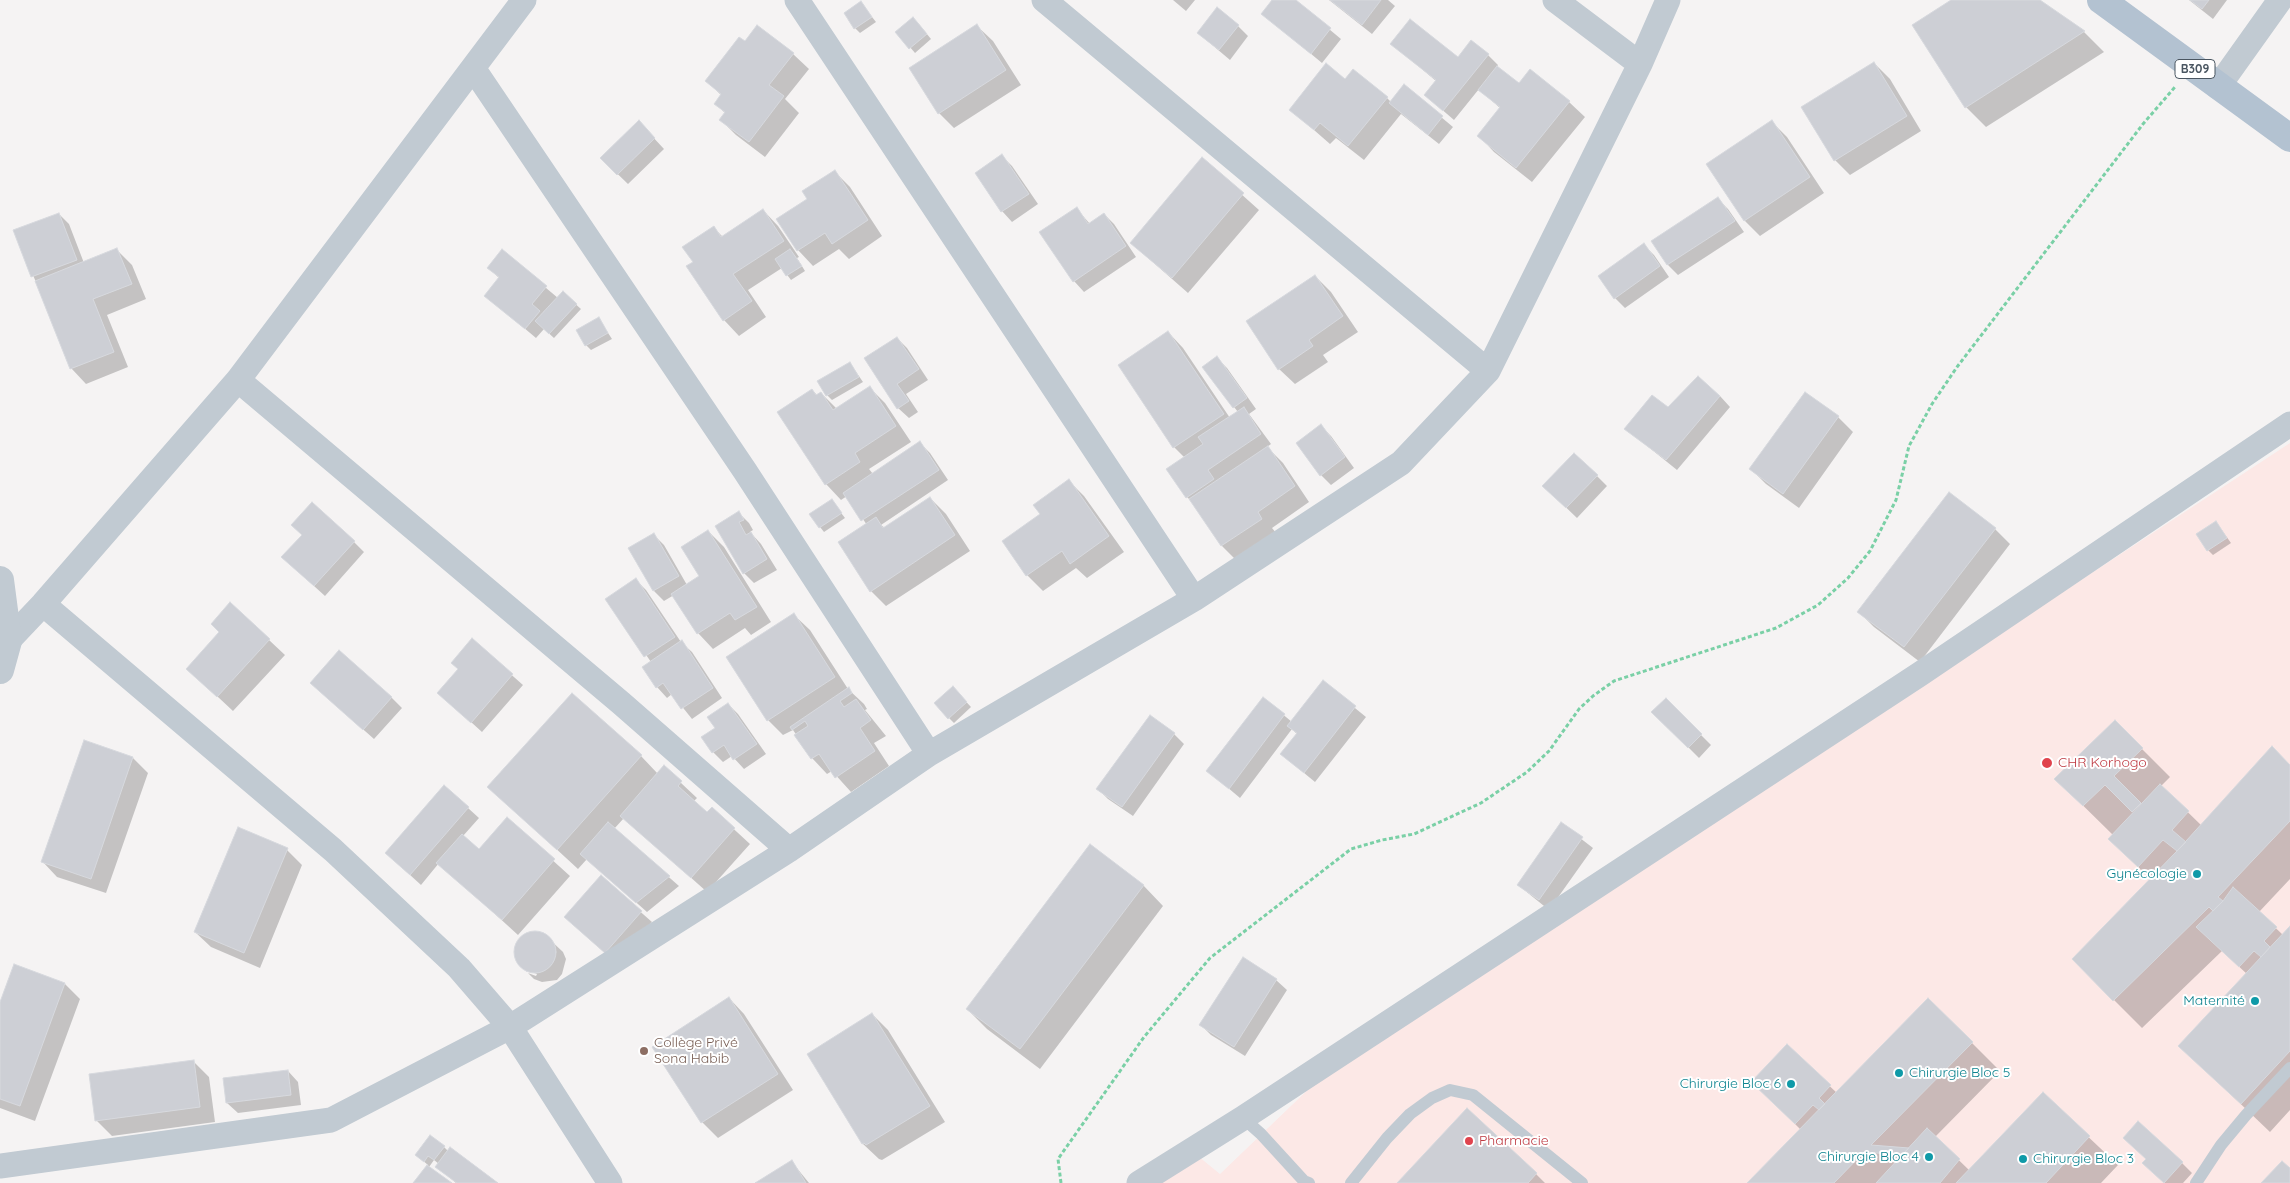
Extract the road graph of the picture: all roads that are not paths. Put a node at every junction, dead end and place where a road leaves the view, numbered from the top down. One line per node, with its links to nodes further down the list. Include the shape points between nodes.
1 (524, 0): 9 (street)
2 (797, 0): 16 (street)
3 (1044, 0): 12 (street)
4 (1554, 0): 8 (street)
5 (1668, 0): 8 (street)
6 (2100, 0): 10 (main road, B309)
7 (2280, 0): 10 (street)
8 (1640, 64): 12 (street)
9 (473, 68): 13 (street); 20 (street, via 744,471)
10 (2218, 87): 11 (main road, B309)
11 (2290, 138)
12 (1488, 371): 16 (street, via 1401,463)
13 (238, 380): 17 (street); 21 (street, via 621,703)
14 (2290, 424): 24 (street, via 1920,674)
15 (0, 580): 18 (street)
16 (1194, 599): 20 (street)
17 (43, 604): 18 (street); 22 (street, via 333,850 459,968)
18 (8, 641): 19 (street)
19 (0, 670)
20 (929, 754): 21 (street)
21 (789, 850): 22 (street)
22 (510, 1027): 25 (street, via 331,1120); 26 (street)
23 (2290, 1068): 31 (lane, via 2246,1115)
24 (1243, 1118): 27 (street); 28 (lane)
25 (0, 1166)
26 (610, 1183)
27 (1139, 1183)
28 (1309, 1183)
29 (1351, 1183): 30 (lane, via 1410,1114 1450,1090 1473,1095)
30 (1582, 1183)
31 (2196, 1183)

